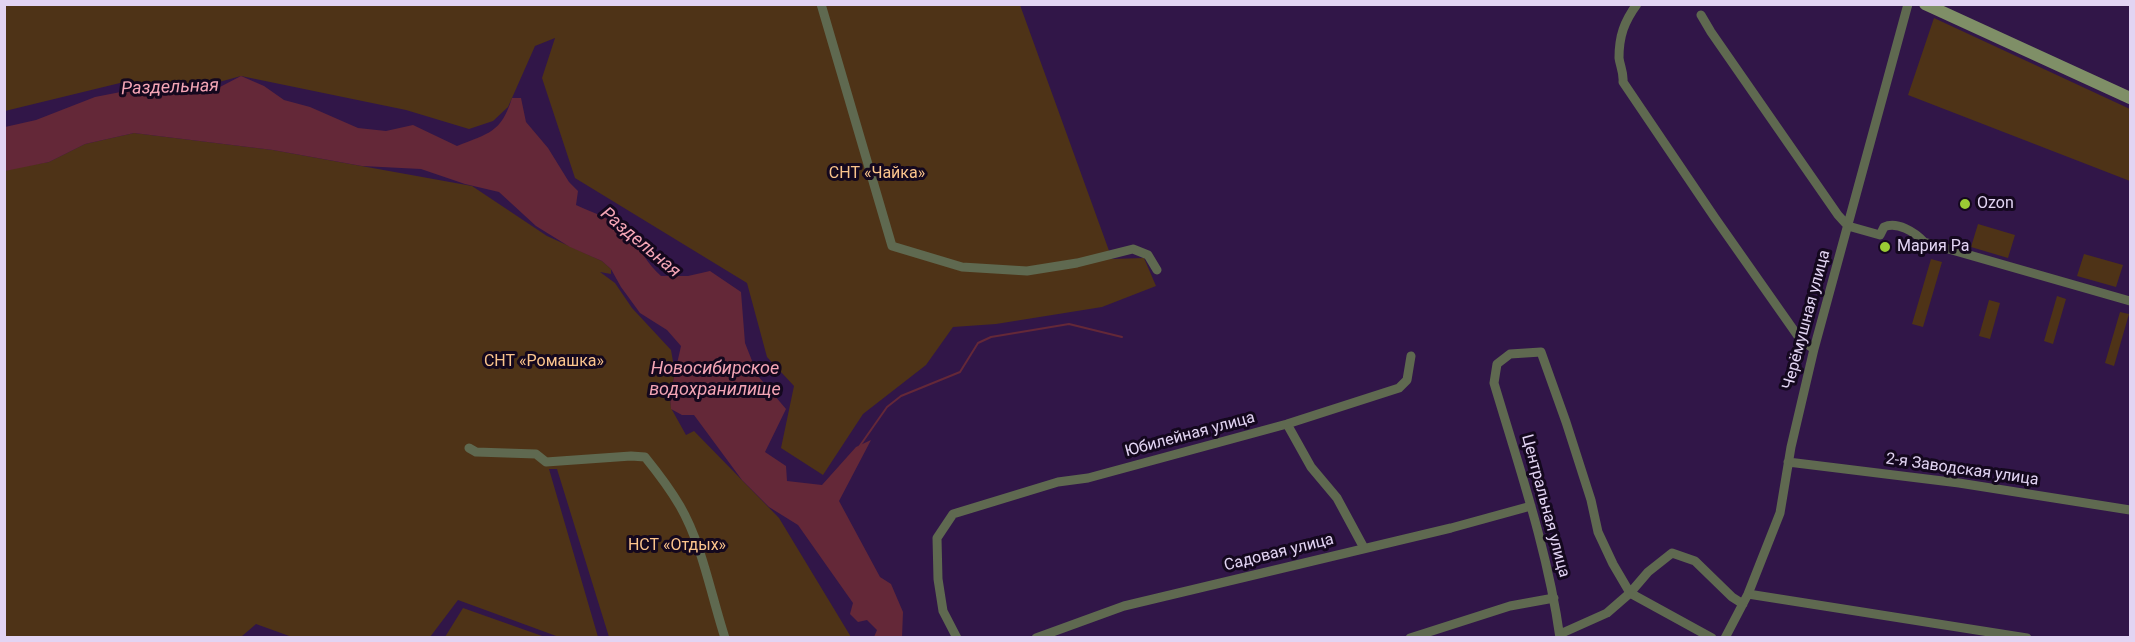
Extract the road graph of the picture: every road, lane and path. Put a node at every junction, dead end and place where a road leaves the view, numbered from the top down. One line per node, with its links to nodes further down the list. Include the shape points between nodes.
1 (821, 4): 8 (street, via 892,246 962,267 1027,271 1133,249 1148,255)
2 (1637, 4): 10 (street, via 1625,21 1622,35 1619,60 1623,82 1800,339)
3 (1908, 4): 7 (street, Черёмушная улица)
4 (1924, 4): 6 (street)
5 (1701, 15): 7 (street)
6 (2130, 98)
7 (1848, 226): 9 (street, via 1880,235 1886,225 1905,229 1924,242); 10 (street, Черёмушная улица)
8 (1157, 270)
9 (2130, 301)
10 (1814, 349): 14 (street, Черёмушная улица)
11 (1411, 356): 12 (street, Юбилейная улица, via 1407,380 1399,388)
12 (1287, 424): 17 (street, via 1311,467 1337,498); 24 (street, Юбилейная улица, via 1088,478 1058,482 954,514 938,538 938,579 943,611)
13 (469, 448): 23 (street, via 476,452 536,454 546,462 645,457 685,516)
14 (1788, 462): 16 (street, 2-я Заводская улица); 19 (street, Черёмушная улица, via 1780,513)
15 (1531, 506): 17 (street, Садовая улица); 18 (street, Центральная улица, via 1494,383 1497,364 1510,354 1541,352 1598,532); 20 (street, Центральная улица)
16 (2130, 510)
17 (1364, 548): 25 (street, Садовая улица, via 1124,606)
18 (1630, 593): 21 (street, via 1672,553 1695,561); 22 (street, via 1607,613); 27 (street)
19 (1748, 594): 21 (street, Черёмушная улица); 29 (street)
20 (1554, 598): 22 (street, Центральная улица); 26 (street, via 1510,606)
21 (1743, 604): 28 (street, Черёмушная улица)
22 (1560, 636)
23 (725, 638)
24 (957, 638)
25 (1036, 638)
26 (1410, 638)
27 (1712, 638)
28 (1725, 638)
29 (2027, 638)

